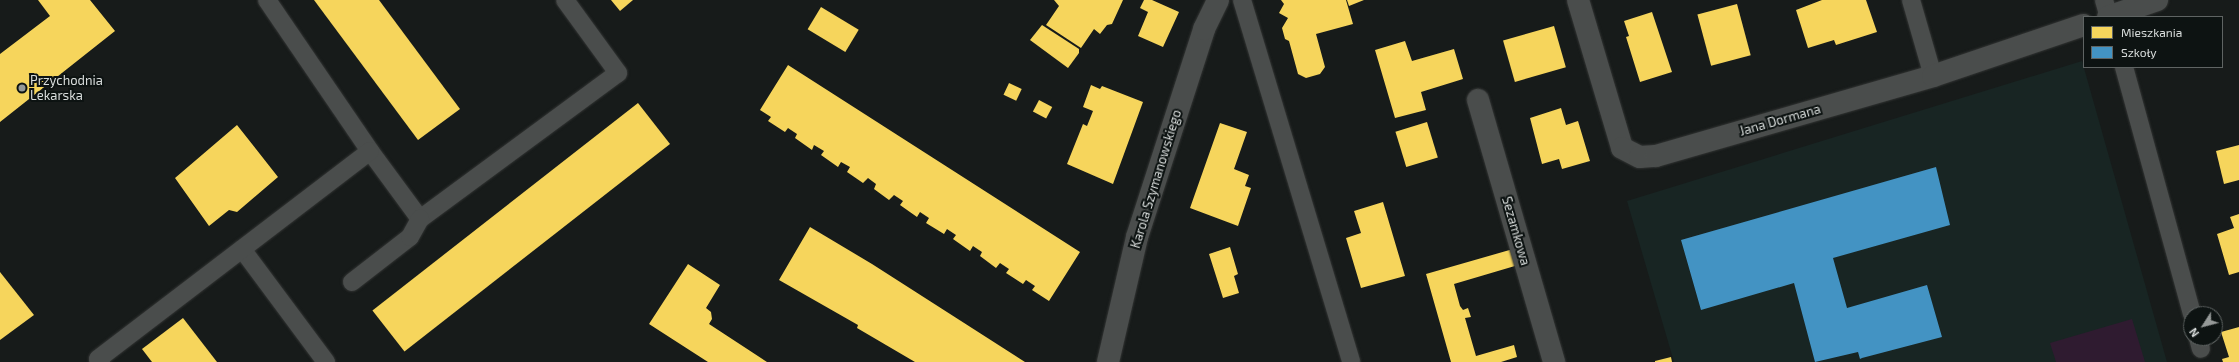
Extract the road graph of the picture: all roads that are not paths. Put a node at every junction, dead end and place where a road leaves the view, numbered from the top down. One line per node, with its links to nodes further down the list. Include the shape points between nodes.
1 (267, 0): 13 (lane)
2 (565, 0): 14 (lane, via 618,72)
3 (1218, 0): 20 (street, Karola Szymanowskiego, via 1204,29 1137,237)
4 (1242, 0): 21 (lane)
5 (1578, 0): 11 (street, Jana Dormana, via 1622,148 1640,157 1656,156)
6 (1911, 0): 11 (lane)
7 (2157, 0): 8 (street)
8 (2108, 13)
9 (2083, 25): 11 (street, Jana Dormana)
10 (2124, 68): 17 (lane)
11 (1933, 76)
12 (1478, 100): 22 (street, Sezamkowa)
13 (370, 151): 14 (lane); 15 (lane)
14 (420, 219): 16 (lane, via 410,237)
15 (242, 249): 18 (lane, via 98,359); 19 (lane)
16 (352, 282)
17 (2190, 306)
18 (101, 362)
19 (326, 362)
20 (1108, 362)
21 (1351, 362)
22 (1554, 362)

